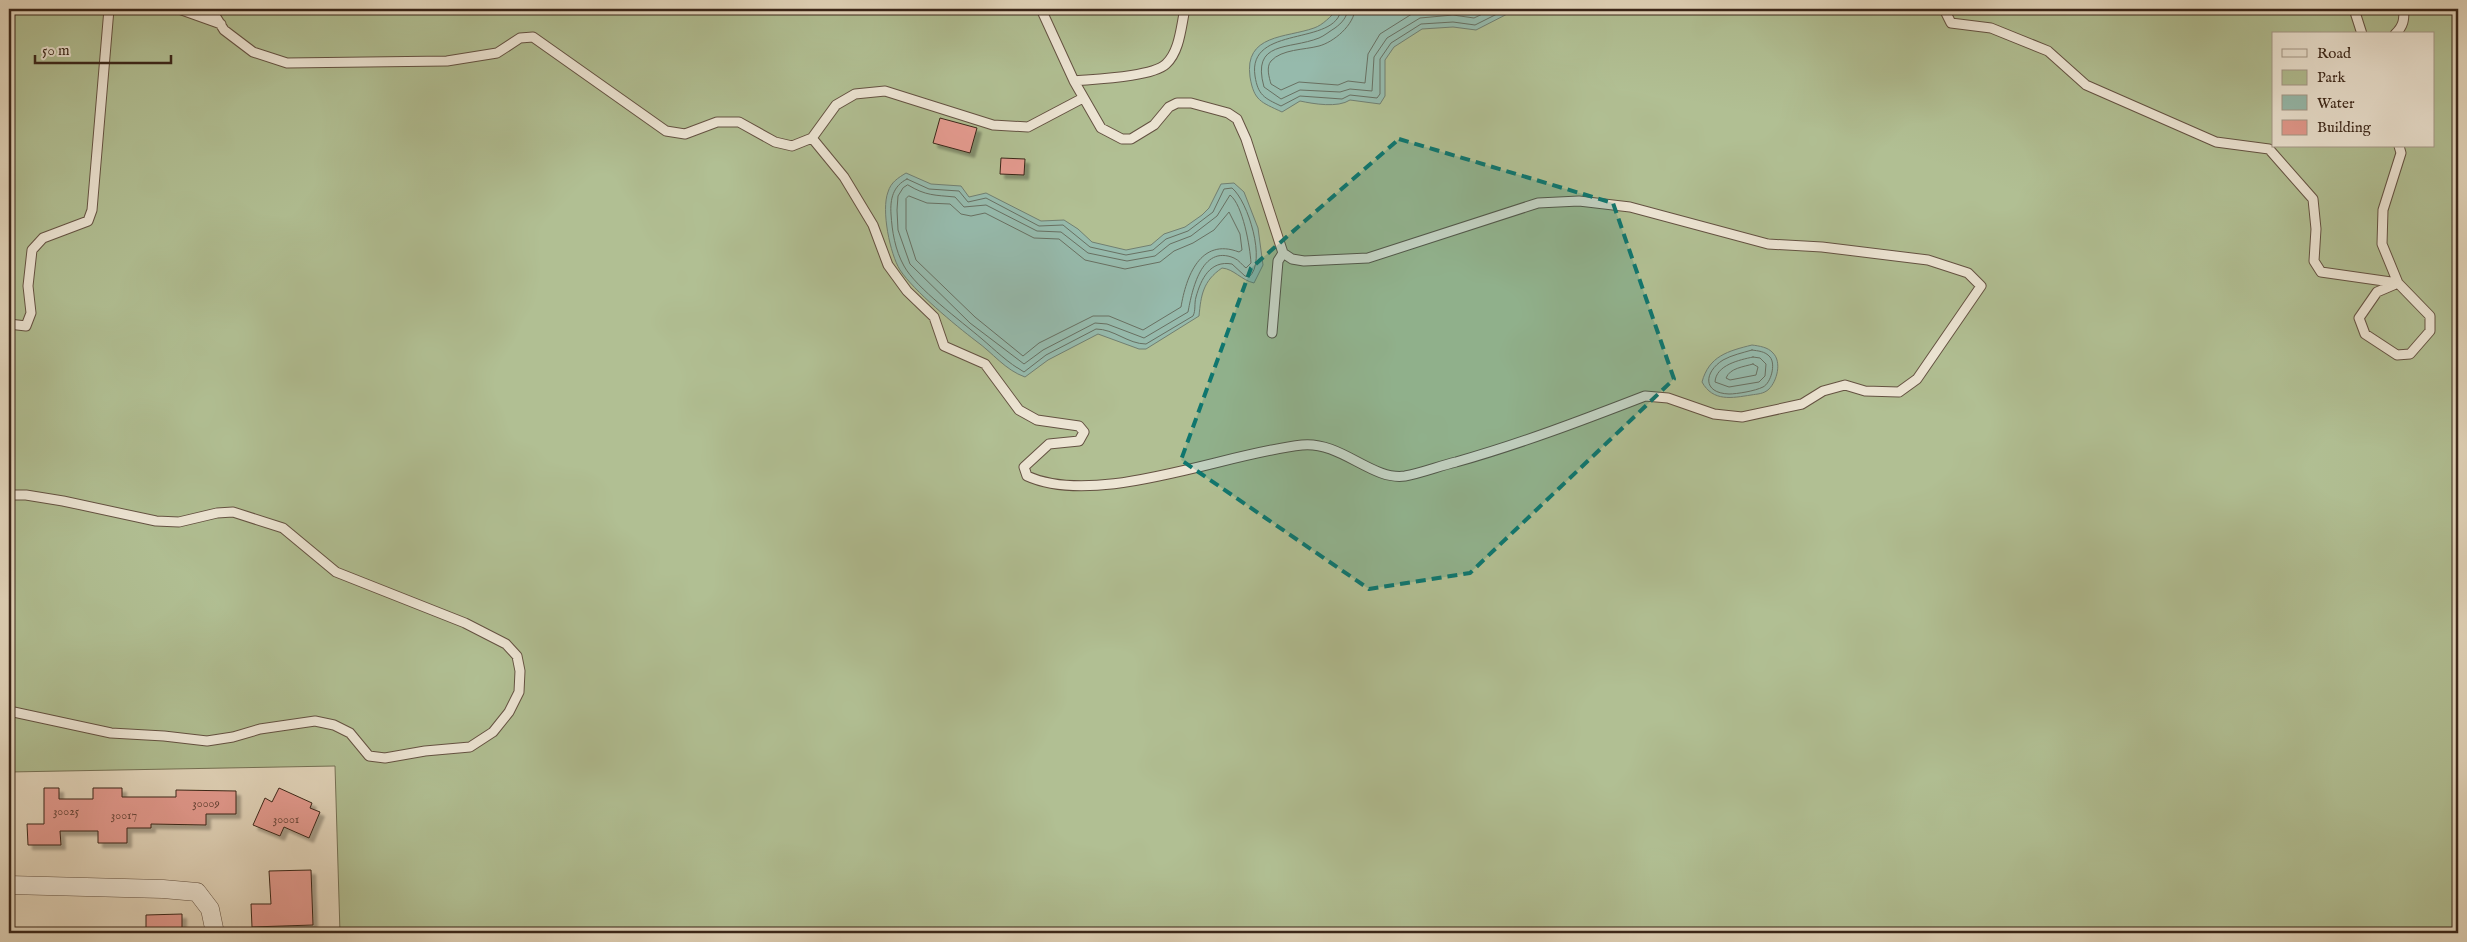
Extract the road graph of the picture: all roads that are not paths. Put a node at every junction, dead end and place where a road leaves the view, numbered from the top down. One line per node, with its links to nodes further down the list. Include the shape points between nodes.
1 (109, 9): 18 (lane, via 92,210 88,221 43,238 32,250 28,286 31,313 26,326)
2 (179, 9): 9 (lane)
3 (211, 9): 9 (lane)
4 (1041, 9): 12 (lane)
5 (1185, 9): 12 (lane, via 1177,44 1166,64 1146,73)
6 (1944, 9): 17 (lane, via 1951,23 1991,28 2048,50 2086,86 2216,142 2269,148 2313,199 2316,229 2314,261 2321,272)
7 (2354, 9): 10 (lane)
8 (2404, 9): 11 (lane, via 2404,20)
9 (221, 24): 14 (lane, via 224,30 253,52 286,63 447,61 496,53 520,38 533,37 666,132 685,134 717,122 739,122 774,142 792,146)
10 (2361, 32)
11 (2397, 32)
12 (1074, 81): 13 (lane)
13 (1083, 98): 14 (lane, via 1028,127 994,125 885,91 855,94 836,105); 16 (lane, via 1101,128 1122,138 1131,139 1148,129 1177,103 1191,102 1228,113 1237,119)
14 (812, 138): 16 (lane, via 844,177 873,225 888,265 907,291 934,317 944,346 985,364 1019,410 1037,420 1079,426 1084,432 1079,441 1049,444 1024,467 1027,476 1058,486 1129,482 1303,445 1320,445 1390,476 1404,476 1486,453 1645,396 1668,398 1714,414 1742,417 1802,404 1823,391 1845,385 1865,391 1899,392 1917,379 1981,286 1968,273 1928,260 1768,244 1630,207 1579,201 1538,203 1368,258 1304,261)
15 (2400, 148): 17 (lane, via 2401,153 2384,210 2382,244)
16 (1283, 253): 19 (lane, via 1278,261)
17 (2398, 283): 17 (lane, via 2377,292 2359,318 2365,334 2398,356 2410,354 2430,331 2430,316)
18 (9, 324)
19 (1272, 333)
20 (9, 495): 21 (lane, via 63,501 156,521 179,522 233,512 283,528 336,572 465,623 506,644 517,656 520,671 519,692 509,712 493,732 470,747 385,758 369,756 350,733 315,721 207,741 111,733)
21 (9, 711)
22 (9, 885): 23 (street, via 197,892 210,909)
23 (215, 933)

